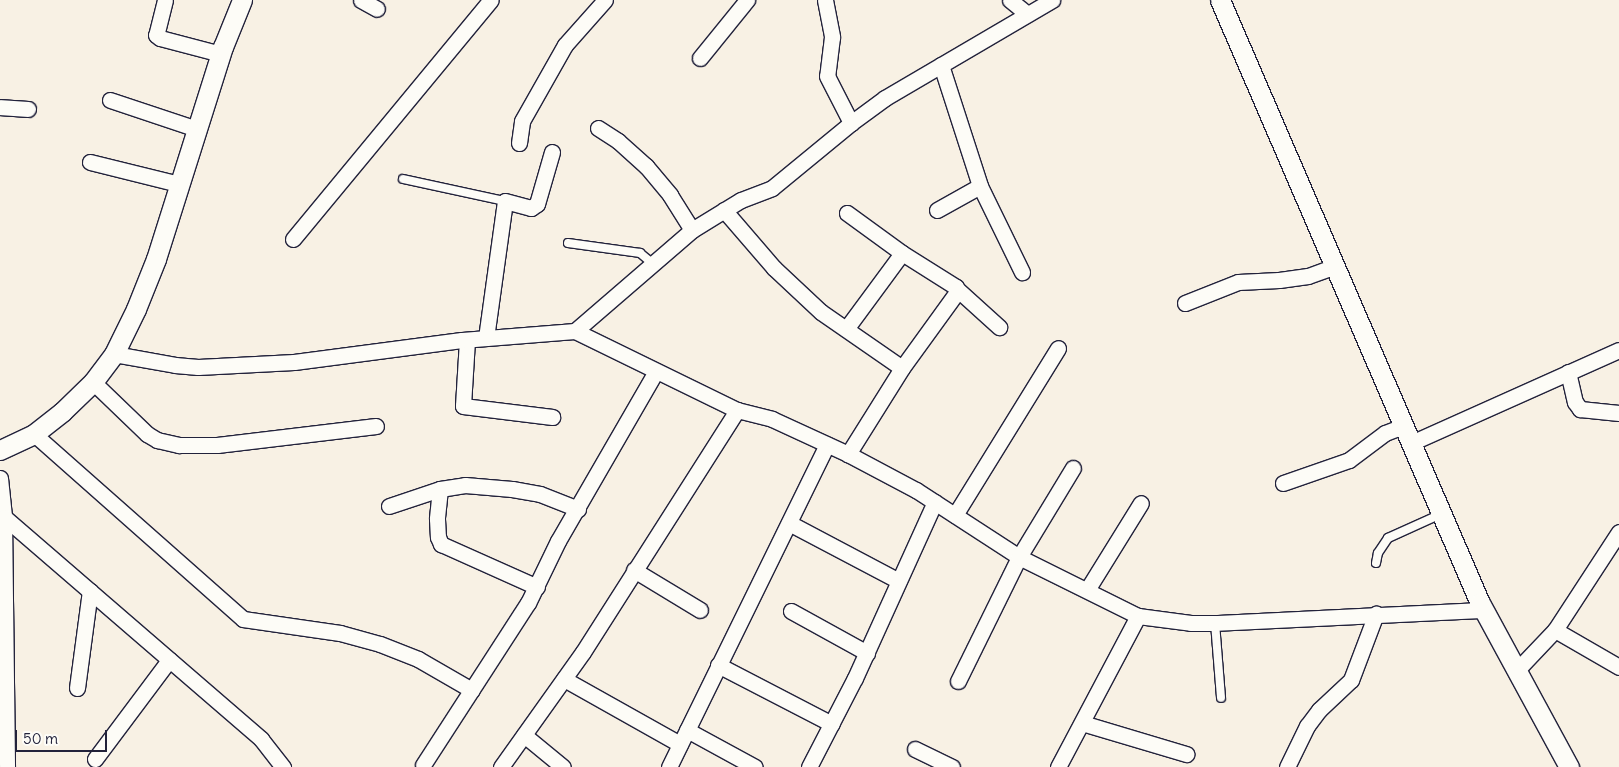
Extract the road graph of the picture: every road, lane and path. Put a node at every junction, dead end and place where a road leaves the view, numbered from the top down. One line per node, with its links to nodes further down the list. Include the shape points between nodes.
1 (165, 0): 13 (street, via 156,35)
2 (242, 0): 13 (street)
3 (361, 0): 11 (street)
4 (491, 0): 33 (street)
5 (605, 0): 22 (street, via 565,45 522,120)
6 (747, 0): 14 (street)
7 (825, 0): 19 (street, via 832,37 827,76)
8 (1010, 0): 12 (street)
9 (1052, 0): 12 (street)
10 (1220, 0): 37 (street)
11 (377, 9)
12 (1028, 14): 15 (street)
13 (221, 54): 21 (street)
14 (700, 58)
15 (941, 65): 19 (street, via 885,98); 27 (street)
16 (110, 100): 21 (street)
17 (0, 108): 18 (street)
18 (28, 109)
19 (851, 123): 29 (street, via 782,182)
20 (598, 128): 32 (street, via 646,166 670,195)
21 (197, 129): 26 (street)
22 (519, 143)
23 (552, 152): 28 (street, via 537,204 531,208)
24 (90, 162): 26 (street)
25 (403, 179): 28 (lane)
26 (179, 184): 48 (street, via 156,259)
27 (980, 186): 30 (street); 38 (street)
28 (505, 201): 44 (street)
29 (724, 210): 32 (street); 42 (street, via 774,268 821,312)
30 (937, 210)
31 (847, 213): 35 (street)
32 (692, 230): 36 (street)
33 (293, 239)
34 (568, 243): 36 (lane, via 640,253)
35 (902, 253): 39 (street); 42 (street)
36 (653, 264): 43 (street)
37 (1335, 266): 40 (street, via 1308,276 1238,282); 58 (street)
38 (1022, 272)
39 (957, 289): 41 (street); 49 (street)
40 (1185, 302)
41 (999, 327)
42 (846, 329): 49 (street)
43 (574, 331): 44 (street); 50 (street)
44 (486, 338): 45 (street)
45 (467, 340): 48 (street, via 294,362 198,367); 55 (street, via 463,406)
46 (1058, 348): 71 (street)
47 (1619, 350): 51 (street)
48 (114, 354): 52 (street)
49 (902, 368): 61 (street)
50 (656, 371): 53 (street); 69 (street)
51 (1568, 372): 54 (street, via 1575,402 1580,409); 58 (street)
52 (92, 382): 56 (street, via 147,434 179,445 217,445); 57 (street)
53 (737, 410): 59 (street, via 772,419); 77 (street)
54 (1619, 413)
55 (552, 418)
56 (376, 426)
57 (34, 434): 60 (street); 97 (street, via 243,619 340,633 380,644 418,659)
58 (1407, 434): 64 (street, via 1385,433 1349,460); 70 (street)
59 (827, 445): 61 (street); 73 (street)
60 (0, 450)
61 (848, 454): 66 (street)
62 (1073, 468): 75 (street)
63 (0, 478): 72 (street)
64 (1284, 483)
65 (440, 489): 68 (street); 69 (street, via 465,484 512,488 540,494); 79 (street, via 437,519 441,544)
66 (935, 502): 71 (street); 78 (street)
67 (1141, 503): 80 (street)
68 (389, 506)
69 (578, 509): 79 (street, via 558,541)
70 (1441, 514): 76 (lane, via 1388,538); 83 (street)
71 (955, 515): 75 (street)
72 (4, 517): 81 (street); 108 (street)
73 (789, 523): 78 (street); 91 (street)
74 (1619, 532): 88 (street)
75 (1019, 556): 80 (street); 95 (street)
76 (1376, 563)
77 (634, 570): 82 (street); 94 (street)
78 (899, 581): 89 (street)
79 (537, 587): 97 (street)
80 (1087, 590): 86 (street)
81 (90, 591): 90 (street); 96 (street)
82 (700, 610)
83 (1484, 610): 85 (street); 93 (street)
84 (791, 611): 89 (street)
85 (1376, 614): 87 (street); 117 (street, via 1351,680 1307,726)
86 (1138, 616): 87 (street); 99 (street)
87 (1215, 623): 98 (lane)
88 (1555, 630): 92 (street); 93 (street)
89 (867, 653): 100 (street)
90 (169, 660): 105 (street); 109 (street, via 264,742)
91 (718, 665): 100 (street); 102 (street)
92 (1619, 666)
93 (1517, 670): 106 (street)
94 (564, 679): 101 (street); 102 (street)
95 (958, 681)
96 (77, 688)
97 (472, 690): 107 (street)
98 (1221, 698)
99 (1082, 723): 104 (street); 116 (street)
100 (832, 724): 114 (street)
101 (524, 735): 110 (street); 111 (street)
102 (683, 737): 112 (street); 113 (street)
103 (914, 749): 115 (street)
104 (1186, 754)
105 (95, 759)
106 (1562, 763)
107 (423, 765)
108 (7, 767)
109 (283, 767)
110 (500, 767)
111 (563, 767)
112 (668, 767)
113 (755, 767)
114 (809, 767)
115 (952, 767)
116 (1058, 767)
117 (1287, 767)

